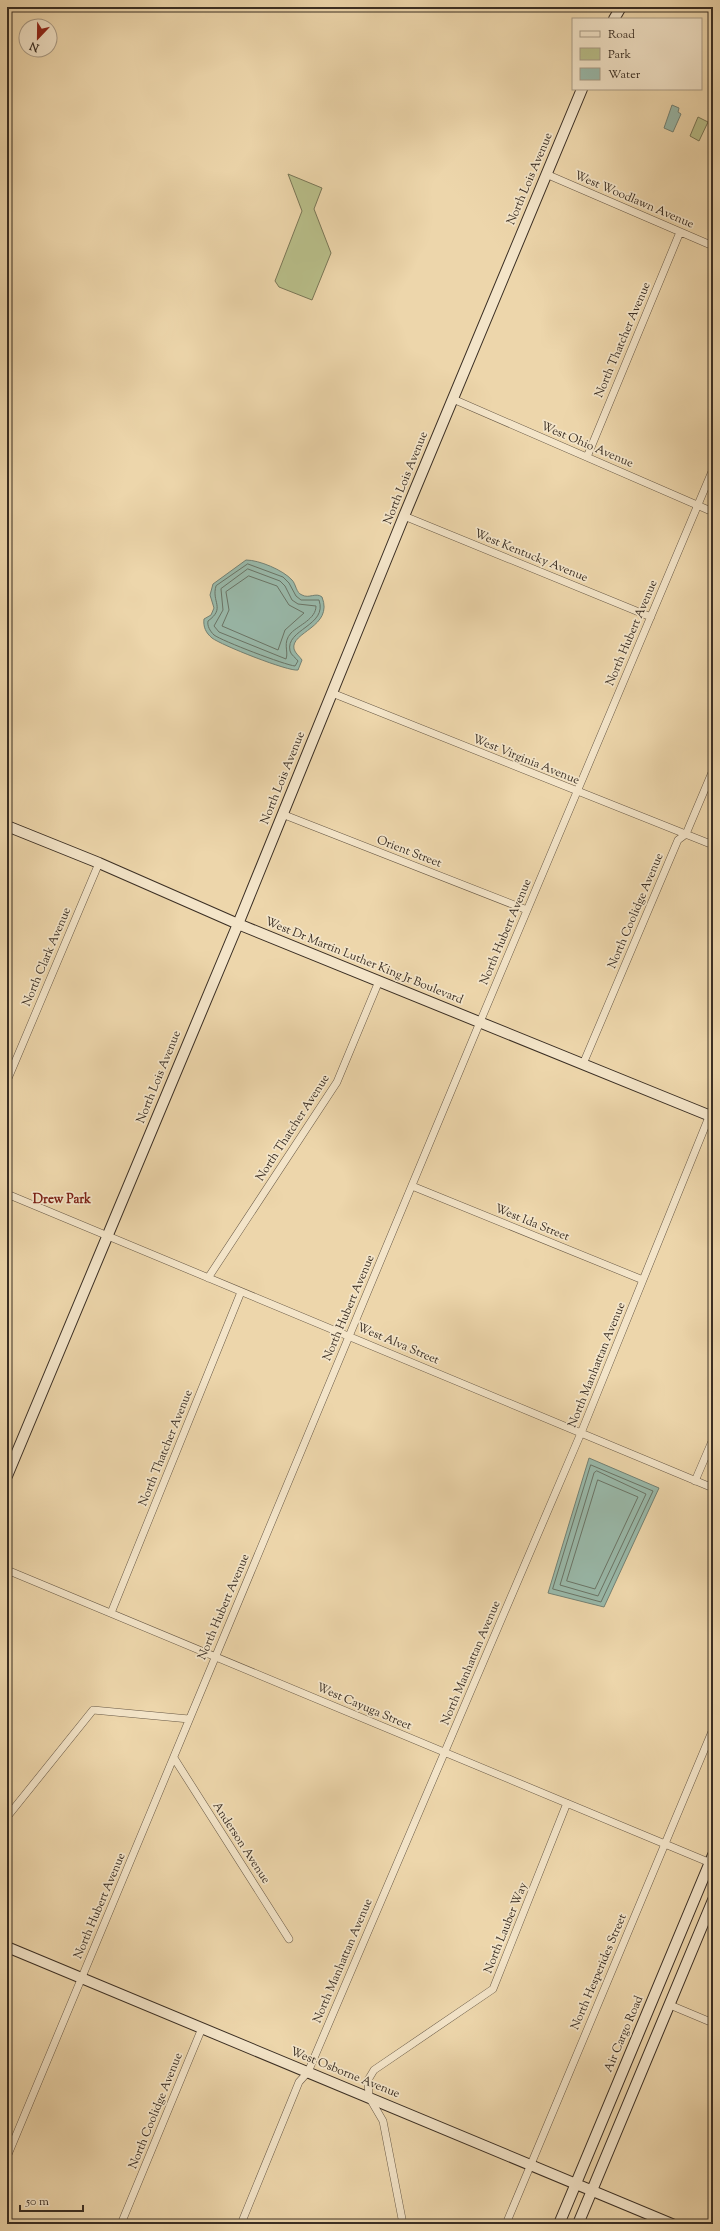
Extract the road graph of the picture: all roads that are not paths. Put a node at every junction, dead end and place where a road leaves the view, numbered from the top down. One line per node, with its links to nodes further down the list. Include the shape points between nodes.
1 (613, 7): 3 (street)
2 (621, 7): 4 (street)
3 (610, 18)
4 (615, 18)
5 (582, 90): 6 (street, North Lois Avenue)
6 (546, 174): 7 (street, West Woodlawn Avenue); 9 (street, North Lois Avenue)
7 (680, 232): 8 (street, West Woodlawn Avenue); 10 (street, North Thatcher Avenue)
8 (713, 246)
9 (453, 398): 10 (street, West Ohio Avenue); 14 (street, North Lois Avenue)
10 (587, 457): 12 (street, West Ohio Avenue)
11 (713, 469): 12 (street, North Hubert Avenue)
12 (697, 505): 13 (street, West Ohio Avenue); 15 (street, North Hubert Avenue)
13 (713, 512)
14 (404, 516): 15 (street, West Kentucky Avenue); 16 (street, North Lois Avenue)
15 (651, 617): 18 (street, North Hubert Avenue)
16 (332, 693): 18 (street, West Virginia Avenue); 19 (street, North Lois Avenue)
17 (713, 770): 21 (street, North Coolidge Avenue)
18 (577, 792): 21 (street, West Virginia Avenue); 24 (street, North Hubert Avenue)
19 (282, 814): 24 (street, Orient Street); 25 (street, North Lois Avenue)
20 (7, 826): 23 (street, West Dr Martin Luther King Jr Boulevard)
21 (686, 834): 22 (street, West Virginia Avenue); 28 (street, North Coolidge Avenue, via 678,840)
22 (713, 845)
23 (99, 863): 25 (street, West Dr Martin Luther King Jr Boulevard); 29 (street, North Clark Avenue)
24 (527, 910): 27 (street, North Hubert Avenue)
25 (238, 924): 26 (street, West Dr Martin Luther King Jr Boulevard); 33 (street, North Lois Avenue)
26 (379, 981): 27 (street, West Dr Martin Luther King Jr Boulevard); 34 (street, North Thatcher Avenue, via 337,1082)
27 (480, 1022): 28 (street, West Dr Martin Luther King Jr Boulevard); 31 (street, North Hubert Avenue)
28 (584, 1064): 30 (street, West Dr Martin Luther King Jr Boulevard)
29 (7, 1081)
30 (712, 1113): 35 (street, North Manhattan Avenue)
31 (412, 1186): 35 (street, West Ida Street); 37 (street, North Hubert Avenue)
32 (7, 1194): 33 (street, West Alva Street)
33 (108, 1236): 34 (street, West Alva Street); 40 (street, North Lois Avenue)
34 (208, 1278): 36 (street, West Alva Street)
35 (643, 1280): 38 (street, North Manhattan Avenue)
36 (241, 1292): 37 (street, West Alva Street); 44 (street, North Thatcher Avenue)
37 (350, 1336): 38 (street, West Alva Street); 45 (street, North Hubert Avenue)
38 (581, 1433): 41 (street, West Alva Street); 48 (street, North Manhattan Avenue)
39 (713, 1439): 41 (street)
40 (7, 1476)
41 (696, 1481): 42 (street, West Alva Street)
42 (713, 1488)
43 (7, 1570): 44 (street, West Cayuga Street)
44 (111, 1613): 45 (street, West Cayuga Street)
45 (216, 1656): 46 (street, North Hubert Avenue); 48 (street, West Cayuga Street)
46 (190, 1719): 49 (street, North Hubert Avenue); 51 (street, via 93,1710)
47 (713, 1729): 52 (street, North Hesperides Street)
48 (445, 1753): 50 (street, West Cayuga Street); 61 (street, North Manhattan Avenue)
49 (174, 1758): 55 (street, Anderson Avenue); 57 (street, North Hubert Avenue)
50 (567, 1804): 52 (street, West Cayuga Street); 62 (street, North Lauber Way, via 493,1989 374,2070 368,2080)
51 (7, 1817)
52 (665, 1844): 53 (street, West Cayuga Street); 64 (street, North Hesperides Street)
53 (712, 1860): 65 (street, Air Cargo Road)
54 (713, 1900): 58 (street)
55 (289, 1939)
56 (7, 1947): 57 (street, West Osborne Avenue)
57 (81, 1978): 60 (street, West Osborne Avenue); 63 (street, North Hubert Avenue)
58 (670, 2004): 59 (street); 66 (street)
59 (713, 2022)
60 (202, 2028): 61 (street, West Osborne Avenue); 67 (street, North Coolidge Avenue)
61 (308, 2072): 62 (street, West Osborne Avenue); 68 (street, North Manhattan Avenue, via 299,2082)
62 (369, 2097): 64 (street, West Osborne Avenue); 69 (street, via 383,2121)
63 (7, 2157)
64 (531, 2165): 65 (street, West Osborne Avenue); 70 (street, North Hesperides Street)
65 (576, 2184): 66 (street, West Osborne Avenue); 71 (street, Air Cargo Road)
66 (592, 2190): 72 (street); 73 (street, West Osborne Avenue)
67 (121, 2224)
68 (241, 2224)
69 (403, 2224)
70 (506, 2224)
71 (559, 2224)
72 (578, 2224)
73 (672, 2224)

